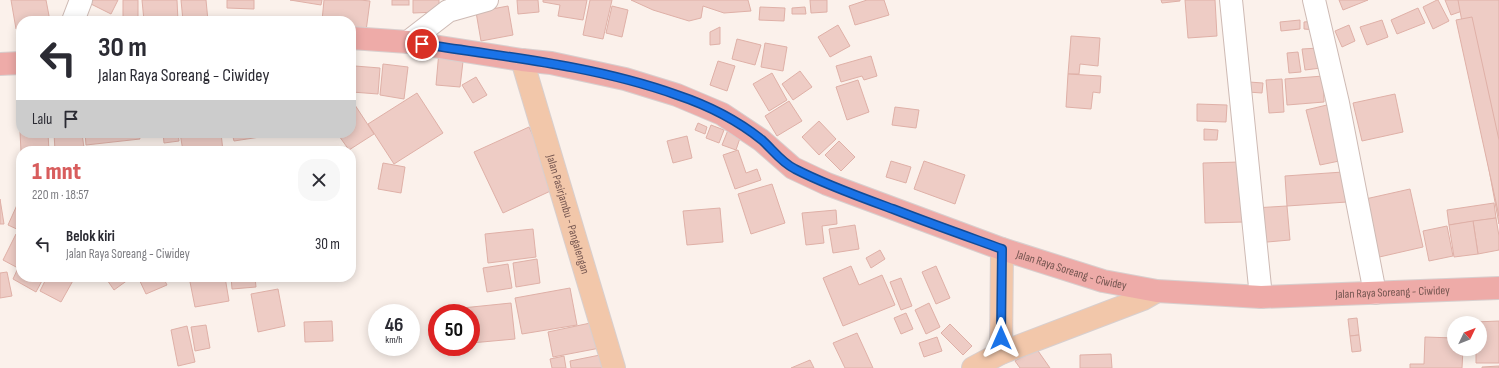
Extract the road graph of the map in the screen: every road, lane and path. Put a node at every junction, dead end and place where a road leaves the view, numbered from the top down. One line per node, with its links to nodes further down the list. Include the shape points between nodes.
1 (81, 0): 5 (street)
2 (487, 0): 7 (street, via 448,11)
3 (1231, 0): 15 (street)
4 (1314, 0): 14 (street, via 1338,103)
5 (75, 16)
6 (356, 38): 7 (highway, Jalan Raya Soreang - Ciwidey)
7 (408, 42): 8 (highway, Jalan Raya Soreang - Ciwidey)
8 (522, 60): 11 (highway, Jalan Raya Soreang - Ciwidey, via 551,63 677,95 722,114 761,140 793,168 864,199); 17 (main road, Jalan Pasirjambu - Pangalengan)
9 (16, 63): 10 (highway)
10 (0, 64)
11 (1002, 249): 13 (highway, Jalan Raya Soreang - Ciwidey, via 1103,281); 16 (main road)
12 (1499, 288): 14 (highway, Jalan Raya Soreang - Ciwidey)
13 (1157, 291): 15 (highway, Jalan Raya Soreang - Ciwidey); 16 (main road, via 1143,299)
14 (1375, 293): 15 (highway, Jalan Raya Soreang - Ciwidey)
15 (1261, 297)
16 (1001, 353): 18 (main road)
17 (614, 368)
18 (973, 368)

